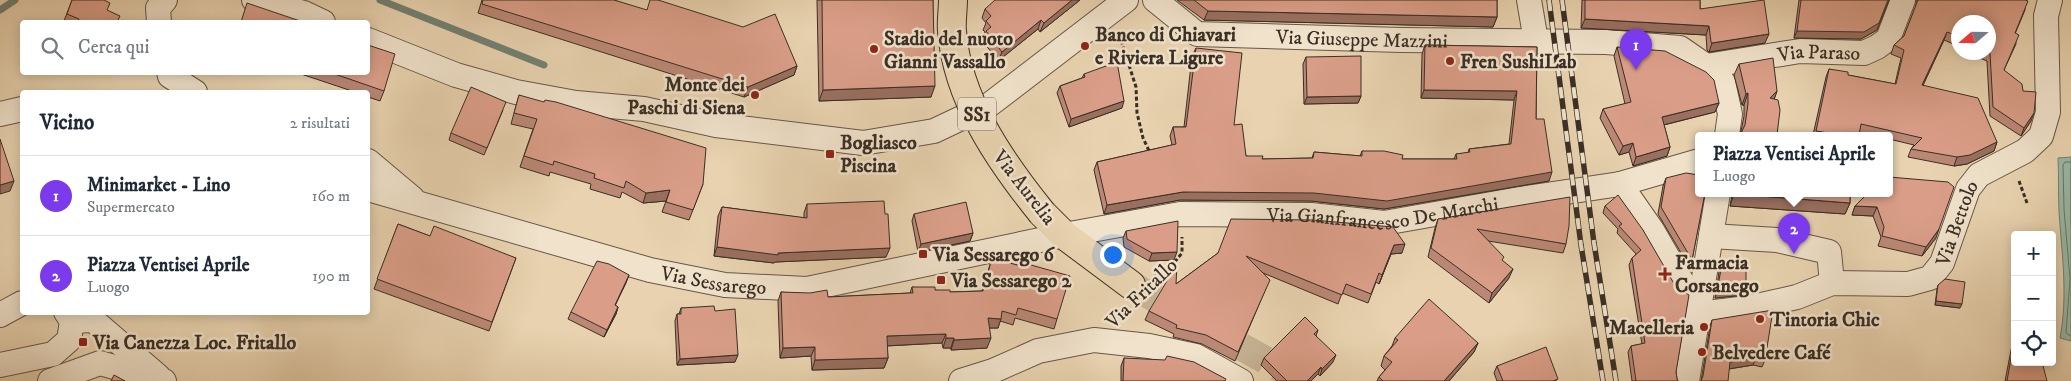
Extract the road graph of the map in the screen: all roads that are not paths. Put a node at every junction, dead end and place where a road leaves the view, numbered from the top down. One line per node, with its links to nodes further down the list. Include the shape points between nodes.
1 (165, 0): 9 (street, via 158,8)
2 (254, 0): 10 (street)
3 (954, 0): 25 (main road, Via Aurelia / SS1, bridge, via 952,30 962,82 989,139 1020,185)
4 (1155, 0): 12 (street, Via Giuseppe Mazzini, via 1196,34)
5 (1529, 0): 12 (street)
6 (1903, 0): 13 (street, Via Paraso, via 1888,38 1877,48 1864,53 1800,51)
7 (2050, 0): 27 (street, Via Bettolo, via 2046,16 2048,112 2041,136 2025,151 1979,175 1968,189 1942,263 1930,278 1908,284)
8 (1124, 2): 11 (street, via 989,105 934,131 863,143 716,124 644,109 576,103 516,92 456,75)
9 (159, 20)
10 (318, 20)
11 (370, 41)
12 (1536, 41): 13 (street, Via Giuseppe Mazzini, via 1680,48)
13 (1706, 66): 18 (street, Via Giuseppe Mazzini, via 1723,82 1730,114)
14 (170, 75): 15 (street)
15 (192, 90)
16 (20, 109): 17 (street)
17 (0, 114)
18 (1727, 132)
19 (1695, 162): 21 (street, Via Gianfrancesco De Marchi)
20 (370, 163): 24 (street)
21 (1620, 184): 25 (street, Via Gianfrancesco De Marchi, via 1384,224 1311,215 1180,214); 30 (street)
22 (370, 189): 24 (street, Via Sessarego)
23 (1717, 197): 26 (street)
24 (419, 204): 25 (street, Via Sessarego, via 650,270 726,285 807,289)
25 (1064, 235): 28 (main road, Via Aurelia / SS1)
26 (1711, 236): 27 (street, via 1777,240 1829,252); 30 (street)
27 (1832, 283): 30 (street, via 1797,297 1748,308)
28 (1137, 289)
29 (20, 304): 31 (street)
30 (1699, 304): 38 (street)
31 (0, 315)
32 (69, 317): 33 (street, via 69,340 53,354); 35 (street, via 93,320)
33 (0, 365)
34 (50, 381): 35 (street, via 100,363)
35 (164, 381)
36 (960, 381): 37 (street, Via Fritallo, via 993,371 1038,351 1094,340 1149,346 1196,356)
37 (1241, 381)
38 (1687, 381)

